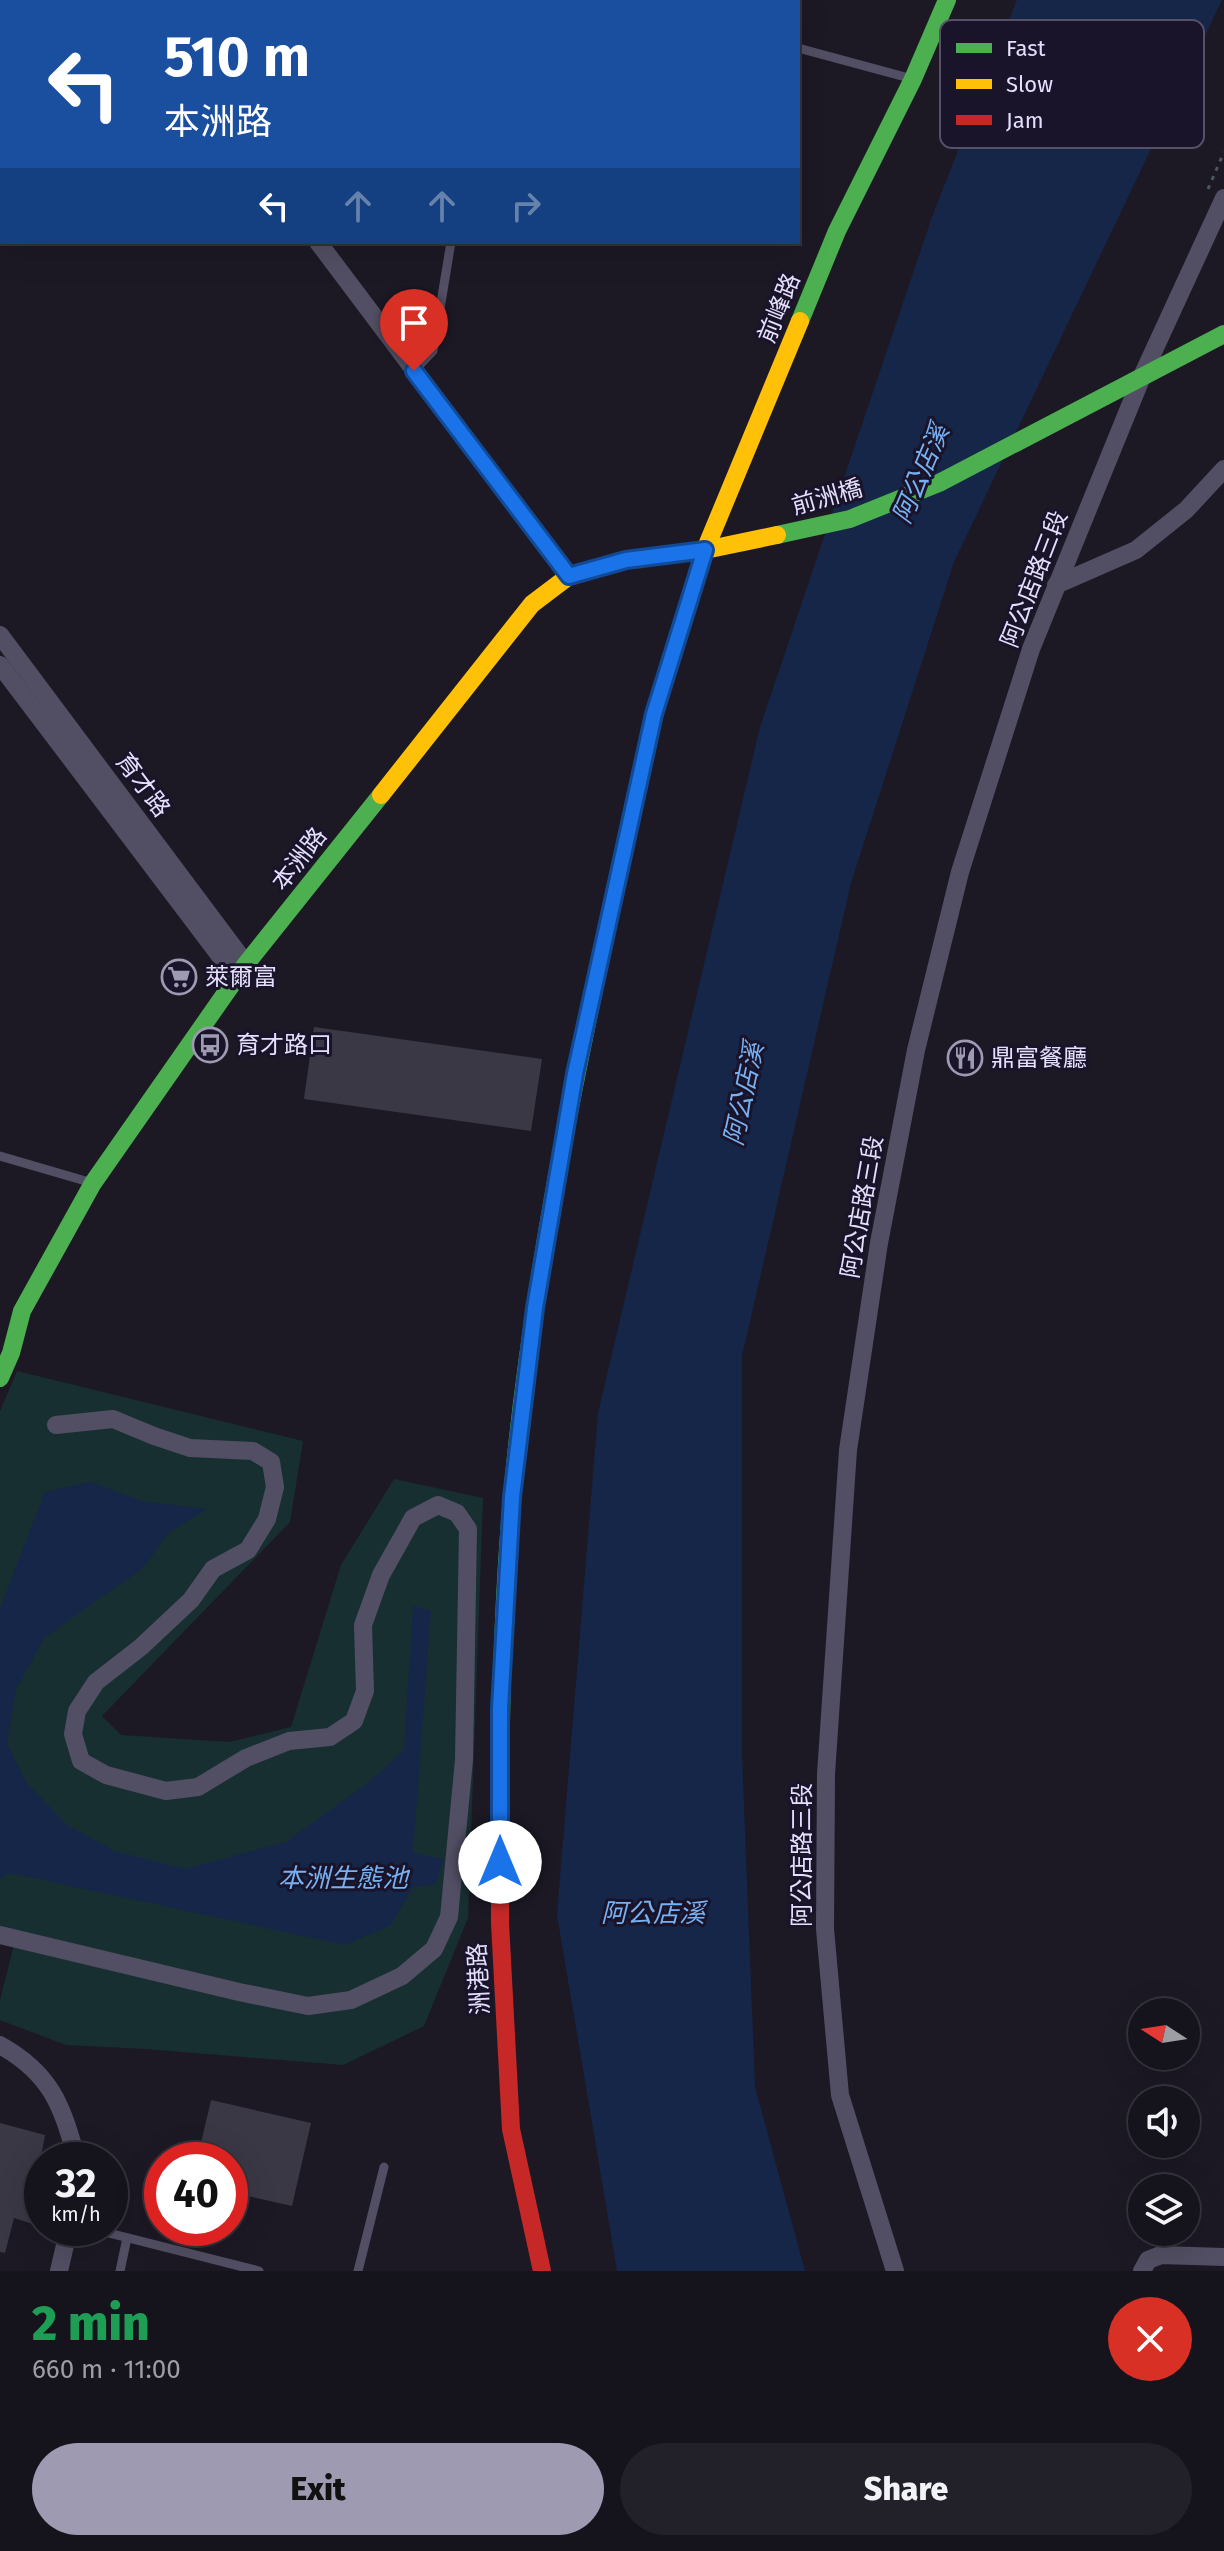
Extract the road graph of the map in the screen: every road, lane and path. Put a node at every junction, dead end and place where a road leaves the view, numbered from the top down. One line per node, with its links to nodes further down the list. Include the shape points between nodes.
1 (947, 0): 3 (street, 前峰路)
2 (800, 49): 3 (lane)
3 (913, 79): 11 (street, 前峰路, via 837,231)
4 (1224, 198): 9 (street, 阿公店路三段)
5 (319, 244): 8 (street)
6 (451, 244): 8 (lane, via 433,351)
7 (1224, 334): 9 (street)
8 (414, 371): 12 (street)
9 (1143, 374): 11 (street, 前洲橋, via 939,483 850,519); 13 (street, 阿公店路三段)
10 (1224, 469): 13 (street, via 1186,510 1136,550)
11 (705, 550): 12 (street, 本洲路, via 626,560); 35 (street, 洲港路, via 654,714 575,1074 535,1308 512,1497 500,1709 500,1923 511,2129)
12 (569, 576): 16 (street, 本洲路, via 532,604)
13 (1056, 585): 36 (street, 阿公店路三段, via 960,872 916,1050 879,1243 848,1450 826,1774 825,1929 840,2095)
14 (0, 635): 16 (street, 育才路)
15 (0, 665): 16 (street, 育才路)
16 (241, 971): 18 (street, 本洲路)
17 (0, 1156): 18 (lane)
18 (93, 1183): 19 (street, 本洲路, via 22,1311)
19 (6, 1330): 20 (street, 本洲路)
20 (5, 1351): 21 (street, 本洲路)
21 (0, 1378)
22 (56, 1425): 23 (street, via 113,1419 190,1448 253,1451 271,1462 275,1487 267,1519 248,1550 213,1569 191,1600 96,1682 77,1711 73,1734 81,1761 106,1775 166,1791 198,1787 246,1758 289,1741 330,1737 354,1721 365,1691 363,1625 381,1575 413,1518 438,1505 457,1513 468,1529 464,1760 449,1917 434,1949 402,1976 351,2000 308,2006)
23 (0, 1935)
24 (0, 2045): 25 (street, via 45,2080)
25 (72, 2142)
26 (384, 2167): 34 (lane)
27 (128, 2238): 33 (lane)
28 (65, 2246): 31 (street)
29 (125, 2246): 32 (lane)
30 (1224, 2257): 37 (street, via 1161,2255 1148,2260)
31 (59, 2271)
32 (120, 2271)
33 (259, 2271)
34 (358, 2271)
35 (542, 2271)
36 (895, 2271)
37 (1142, 2271)

